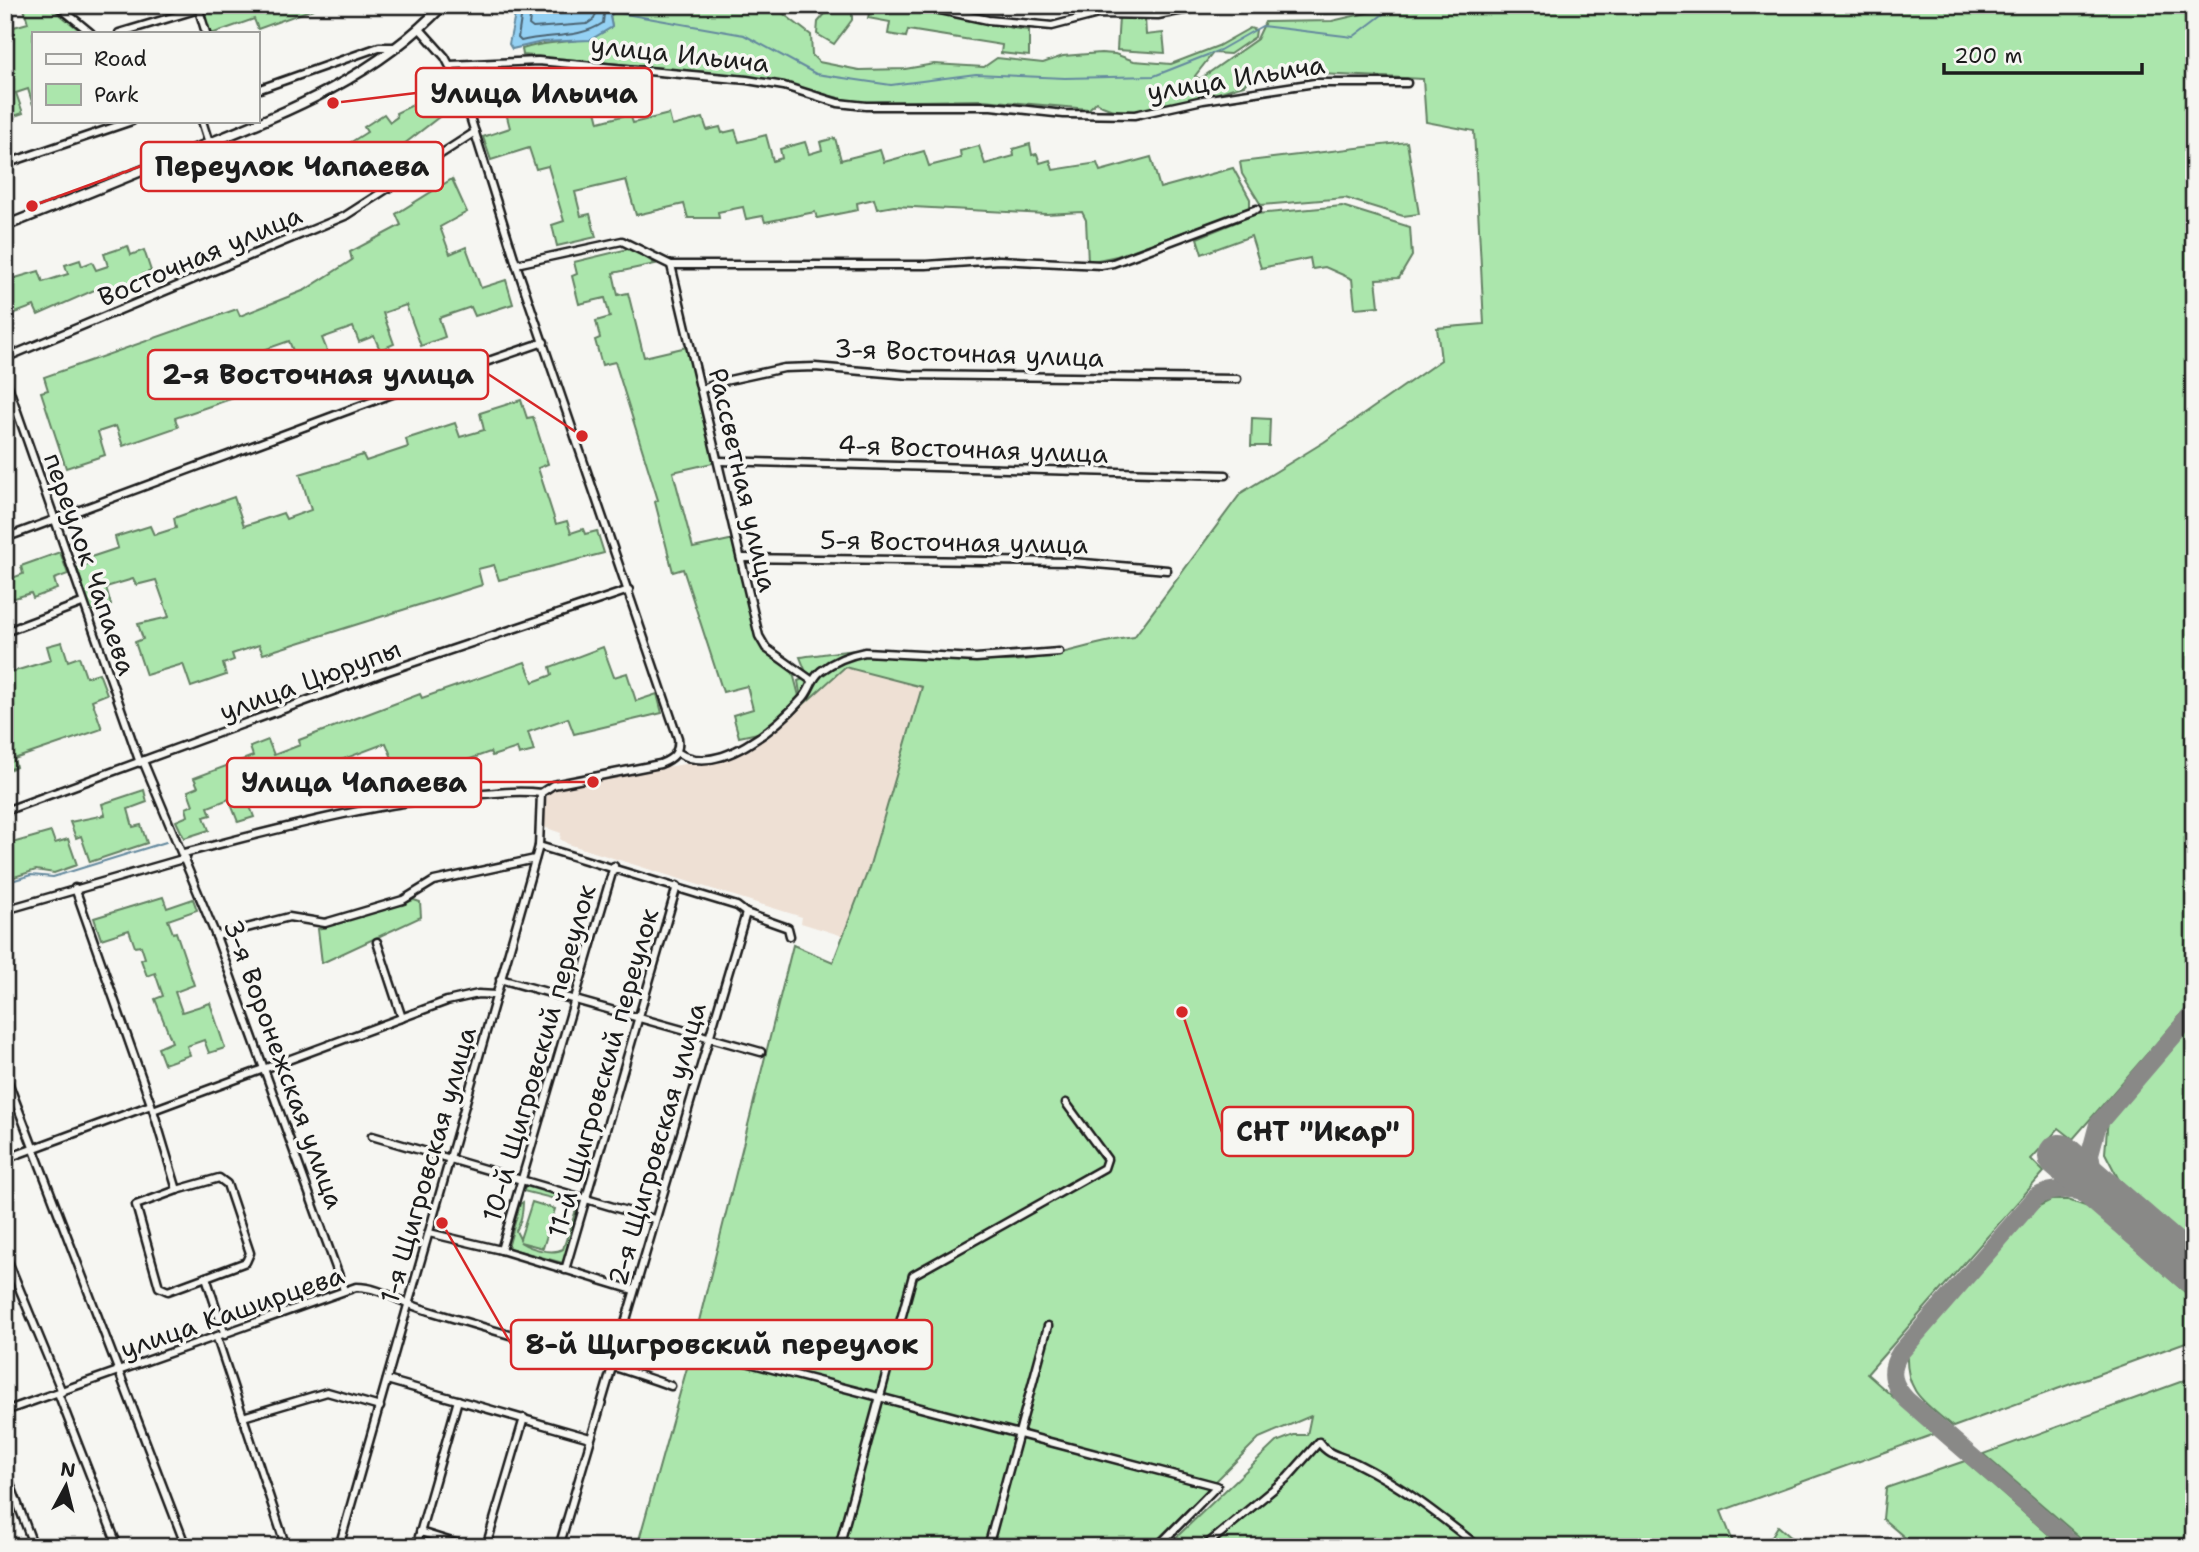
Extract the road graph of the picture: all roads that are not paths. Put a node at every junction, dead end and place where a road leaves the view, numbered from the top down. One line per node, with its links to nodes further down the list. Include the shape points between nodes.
1 (57, 5): 7 (street)
2 (443, 5): 6 (main road)
3 (917, 5): 4 (street, via 998,22 1052,26 1098,14 1158,15)
4 (1209, 5)
5 (198, 7): 8 (street); 9 (street)
6 (420, 29): 10 (main road); 11 (street)
7 (90, 32)
8 (122, 32)
9 (206, 32)
10 (398, 47): 13 (street, via 379,47); 14 (main road, via 341,85)
11 (450, 65): 12 (street, улица Ильича, via 538,61 747,80 866,106 991,106 1064,114 1123,115 1315,83); 18 (street)
12 (1407, 83)
13 (259, 89)
14 (259, 121)
15 (129, 122): 20 (street)
16 (202, 122): 19 (street)
17 (257, 122): 19 (main road)
18 (475, 132): 23 (street); 26 (street, Восточная улица, via 345,216)
19 (209, 143): 22 (main road)
20 (5, 164)
21 (1257, 209): 24 (street, via 1101,265 999,260 926,265)
22 (5, 226)
23 (516, 264): 24 (street, via 622,241); 25 (street)
24 (671, 265): 29 (street, Рассветная улица)
25 (544, 342): 32 (street); 36 (street)
26 (5, 358)
27 (5, 377): 32 (street, переулок Чапаева)
28 (1237, 379): 29 (street, 3-я Восточная улица, via 909,375 815,367 784,368)
29 (702, 390): 30 (street, Рассветная улица)
30 (720, 461): 31 (street, 4-я Восточная улица); 34 (street, Рассветная улица)
31 (1226, 475)
32 (53, 520): 33 (street); 37 (street, переулок Чапаева)
33 (5, 538)
34 (741, 558): 35 (street, 5-я Восточная улица, via 1072,562); 40 (street, Рассветная улица, via 759,636 766,648)
35 (1167, 570)
36 (629, 590): 41 (street, via 678,738); 42 (street, улица Цюрупы, via 385,672)
37 (82, 603): 38 (street); 42 (street, переулок Чапаева)
38 (5, 632)
39 (1059, 652): 40 (street, via 976,658 865,652 849,655)
40 (811, 680): 41 (street, via 806,695 771,730 737,752 698,758)
41 (677, 752): 43 (street, via 660,764 553,785)
42 (141, 762): 44 (street, улица Цюрупы); 46 (street, переулок Чапаева)
43 (541, 793): 45 (street, 1-я Щигровская улица); 46 (street, via 434,797 346,813)
44 (5, 811)
45 (539, 846): 47 (street, 1-я Щигровская улица); 48 (street)
46 (185, 856): 50 (street); 53 (street, 3-я Воронежская улица)
47 (535, 859): 53 (street, via 433,881 403,900 325,923 289,917); 56 (street, 1-я Щигровская улица)
48 (614, 866): 49 (street); 58 (street, 10-й Щигровский переулок)
49 (677, 886): 52 (street); 60 (street, 11-й Щигровский переулок)
50 (75, 888): 51 (street); 66 (street)
51 (5, 911)
52 (746, 913): 54 (street, via 780,923); 61 (street, 2-я Щигровская улица)
53 (216, 936): 63 (street, 3-я Воронежская улица)
54 (790, 936)
55 (377, 942): 59 (street)
56 (500, 979): 57 (street, 1-я Щигровская улица); 58 (street)
57 (496, 995): 59 (street, via 466,996); 70 (street, 1-я Щигровская улица)
58 (575, 1000): 60 (street); 71 (street, 10-й Щигровский переулок)
59 (402, 1018): 63 (street)
60 (639, 1019): 61 (street); 73 (street, 11-й Щигровский переулок)
61 (707, 1038): 62 (street); 74 (street, 2-я Щигровская улица)
62 (761, 1052)
63 (266, 1067): 66 (street); 80 (street, 3-я Воронежская улица)
64 (5, 1073): 68 (street)
65 (1066, 1103): 92 (street, via 1107,1159 1104,1168 913,1275)
66 (152, 1107): 68 (street); 72 (street)
67 (372, 1136): 70 (street)
68 (34, 1149): 69 (street); 88 (street)
69 (5, 1159)
70 (449, 1160): 71 (street); 75 (street, 1-я Щигровская улица)
71 (521, 1180): 73 (street); 76 (street, 10-й Щигровский переулок)
72 (177, 1190): 79 (street, via 224,1180 250,1253 246,1262); 79 (street, via 136,1205 159,1287 169,1291)
73 (587, 1199): 74 (street); 78 (street, 11-й Щигровский переулок)
74 (654, 1219): 81 (street, 2-я Щигровская улица)
75 (429, 1233): 76 (street); 82 (street, 1-я Щигровская улица)
76 (501, 1250): 78 (street)
77 (5, 1254): 91 (street)
78 (565, 1270): 81 (street)
79 (206, 1277): 84 (street)
80 (344, 1290): 82 (street, улица Каширцева, via 369,1287); 84 (street, улица Каширцева)
81 (633, 1290): 87 (street, 2-я Щигровская улица)
82 (408, 1305): 87 (street, улица Каширцева); 89 (street, 1-я Щигровская улица)
83 (1048, 1326): 98 (street)
84 (225, 1335): 85 (street, улица Каширцева)
85 (216, 1338): 88 (street, улица Каширцева); 96 (street)
86 (685, 1346): 92 (street)
87 (612, 1365): 90 (street, улица Каширцева); 99 (street, 2-я Щигровская улица)
88 (122, 1372): 91 (street, улица Каширцева); 104 (street)
89 (387, 1380): 93 (street); 94 (street, 1-я Щигровская улица)
90 (671, 1386)
91 (60, 1393): 95 (street, улица Каширцева); 103 (street)
92 (880, 1398): 98 (street); 111 (street)
93 (457, 1400): 97 (street); 101 (street)
94 (380, 1407): 96 (street, via 327,1392); 106 (street, 1-я Щигровская улица)
95 (5, 1411)
96 (243, 1418): 105 (street)
97 (524, 1418): 99 (street); 109 (street)
98 (1019, 1433): 112 (street); 113 (street, via 1217,1486)
99 (590, 1438): 110 (street, 2-я Щигровская улица)
100 (5, 1470): 102 (street)
101 (420, 1532): 107 (street); 108 (street)
102 (34, 1547)
103 (118, 1547)
104 (187, 1547)
105 (286, 1547)
106 (339, 1547)
107 (416, 1547)
108 (468, 1547)
109 (486, 1547)
110 (559, 1547)
111 (839, 1547)
112 (988, 1547)
113 (1157, 1547)
114 (1204, 1547): 115 (street, via 1288,1477 1319,1442 1329,1453 1353,1461 1423,1503)
115 (1479, 1547)

